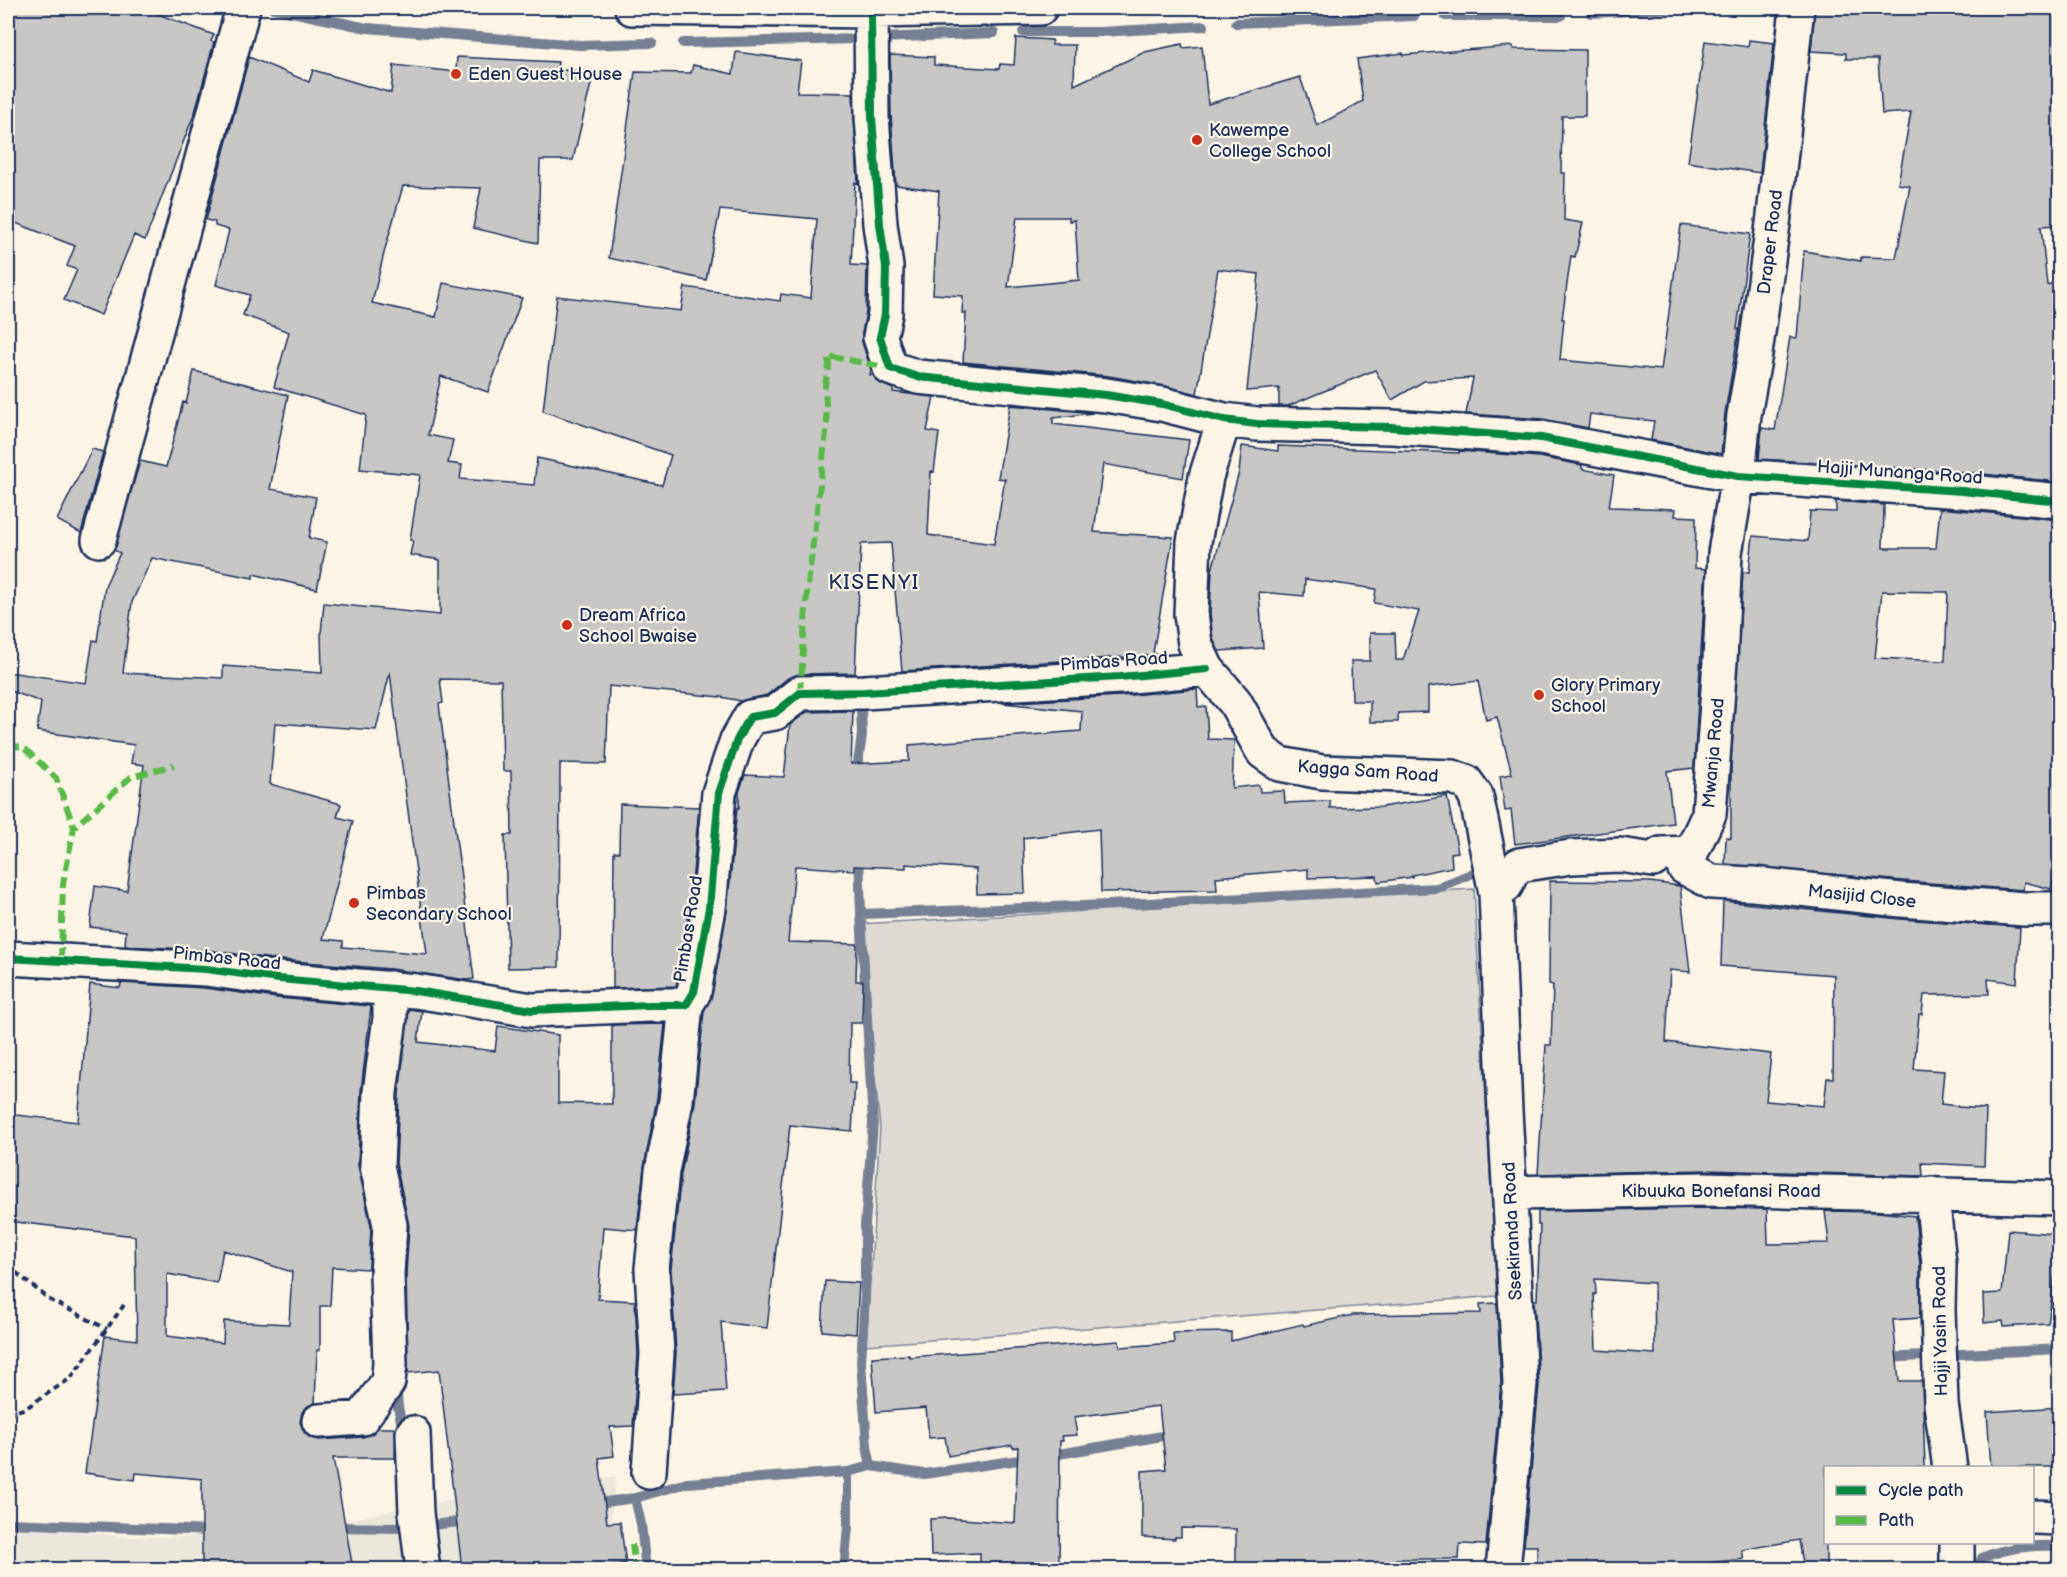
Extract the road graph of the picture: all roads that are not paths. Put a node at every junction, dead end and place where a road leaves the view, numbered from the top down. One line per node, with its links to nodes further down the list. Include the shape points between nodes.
1 (243, 8): 9 (street)
2 (632, 8): 5 (street)
3 (1040, 8): 5 (street)
4 (1797, 8): 7 (street, Draper Road, via 1773,224)
5 (871, 11): 6 (street, Hajji Munanga Road, via 872,117 886,267 885,314 880,337 890,368 918,377 1106,395)
6 (1224, 420): 7 (street, Hajji Munanga Road, via 1541,438); 10 (street, Kagga Sam Road, via 1206,477 1194,542 1191,614 1195,644)
7 (1738, 476): 8 (street, Hajji Munanga Road); 11 (street, Mwanja Road, via 1725,553 1709,814)
8 (2060, 501)
9 (99, 540)
10 (1207, 669): 12 (street, Kagga Sam Road, via 1235,702 1263,752 1280,764 1322,772 1452,777 1466,782 1476,796); 16 (street, Pimbas Road, via 800,693 774,712 750,717 737,740 719,793 709,908 694,992)
11 (1691, 853): 12 (street, via 1661,854 1653,860 1620,855 1570,857 1519,865); 13 (street, Masijid Close, via 1684,867 1711,882 1901,900)
12 (1496, 893): 17 (street, Ssekiranda Road)
13 (2060, 909)
14 (8, 958): 15 (street, Pimbas Road, via 206,969)
15 (390, 988): 16 (street, Pimbas Road, via 532,1010); 20 (street, via 377,1166 390,1225 388,1382 362,1418)
16 (686, 1005): 23 (street, via 652,1269 657,1354)
17 (1511, 1192): 18 (street, Kibuuka Bonefansi Road, via 1706,1189); 28 (street, Ssekiranda Road, via 1520,1383)
18 (1932, 1194): 19 (street, Kibuuka Bonefansi Road); 22 (street, Hajji Yasin Road, via 1939,1264 1941,1404)
19 (2060, 1198)
20 (319, 1421)
21 (412, 1434): 26 (street)
22 (1950, 1466)
23 (649, 1472)
24 (2034, 1517): 25 (street)
25 (2060, 1518)
26 (419, 1541)
27 (1957, 1544): 29 (street)
28 (1503, 1569)
29 (1957, 1569)

